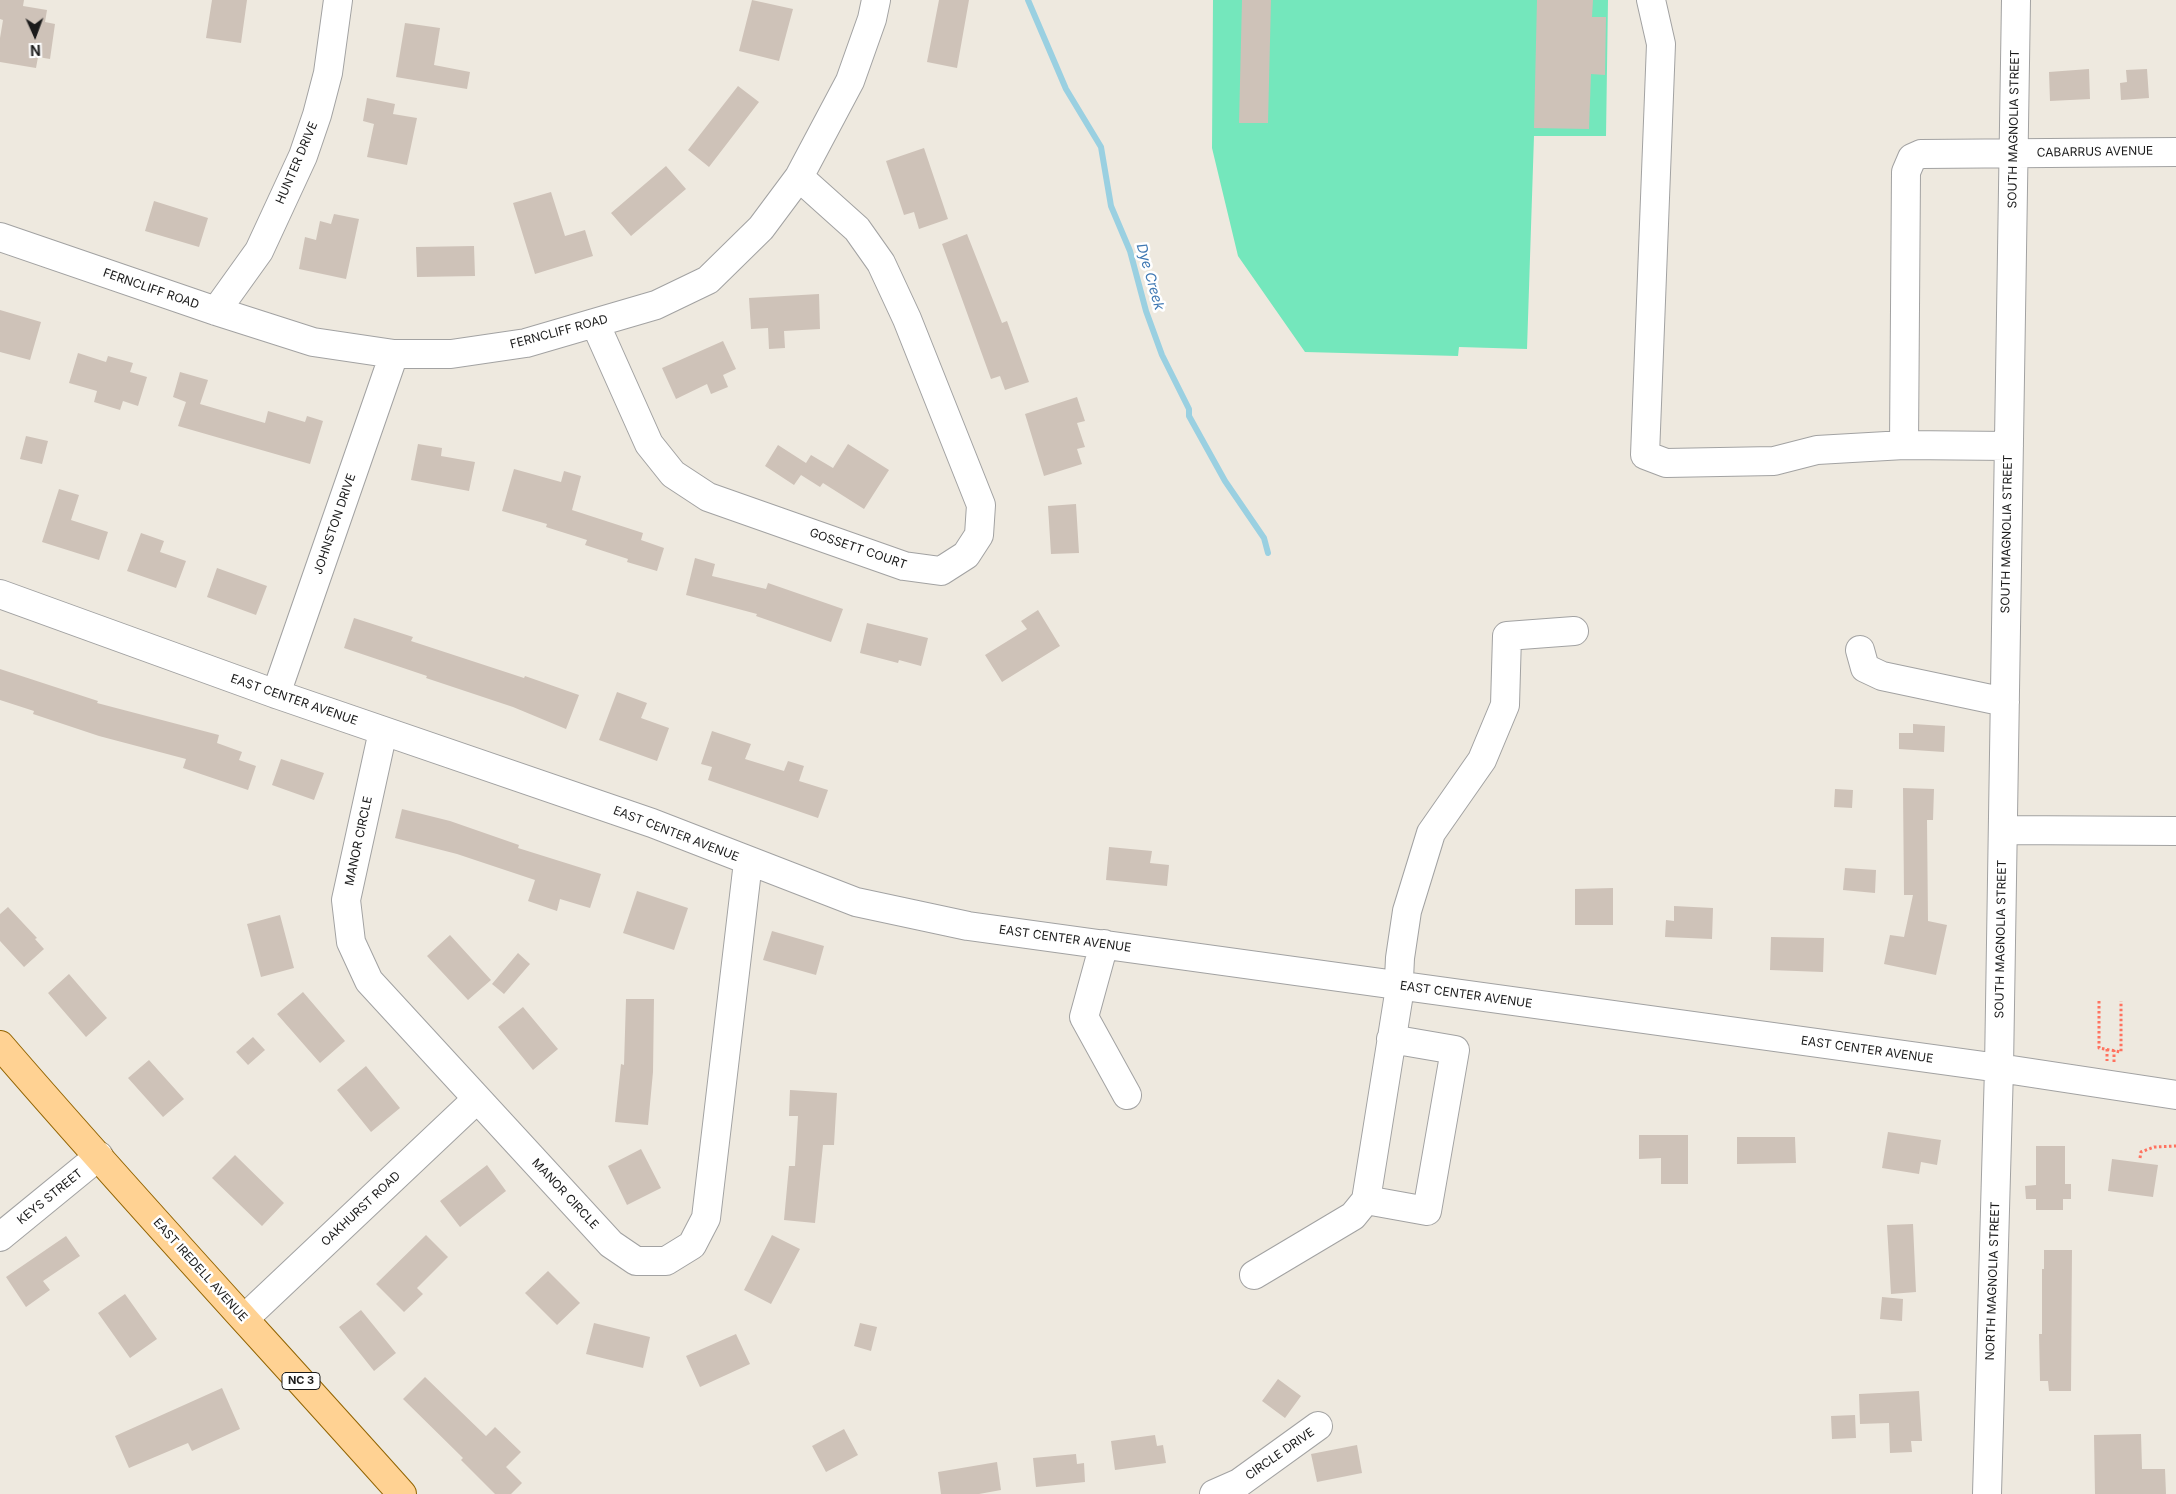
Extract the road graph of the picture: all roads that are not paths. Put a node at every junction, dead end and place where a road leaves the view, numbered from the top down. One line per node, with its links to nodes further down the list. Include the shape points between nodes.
1 (338, 0): 9 (street, HUNTER DRIVE, via 328,73 303,156 259,251)
2 (876, 0): 7 (street, FERNCLIFF ROAD, via 850,81)
3 (1651, 0): 12 (street, via 1661,44 1645,455 1666,463 1774,461 1817,450)
4 (2016, 0): 6 (street, SOUTH MAGNOLIA STREET)
5 (2176, 152): 6 (street, CABARRUS AVENUE)
6 (2013, 153): 12 (street, CABARRUS AVENUE, via 1921,154 1912,158 1906,172); 13 (street, SOUTH MAGNOLIA STREET)
7 (799, 177): 10 (street, FERNCLIFF ROAD, via 761,228 708,280 656,305); 10 (street, GOSSETT COURT, via 857,230 881,263 907,319 981,505 979,535 966,555 941,571 904,566 708,497 673,474 648,444)
8 (0, 237): 9 (street, FERNCLIFF ROAD)
9 (216, 311): 11 (street, FERNCLIFF ROAD, via 313,342)
10 (595, 323): 11 (street, FERNCLIFF ROAD, via 526,343 451,354)
11 (394, 354): 17 (street, JOHNSTON DRIVE)
12 (1904, 445): 13 (street)
13 (2009, 446): 18 (street, SOUTH MAGNOLIA STREET)
14 (0, 594): 17 (street, EAST CENTER AVENUE)
15 (1574, 631): 24 (street, via 1507,636 1505,705 1482,760 1431,832 1407,911)
16 (1860, 650): 18 (street, via 1865,668 1882,676)
17 (276, 694): 19 (street, EAST CENTER AVENUE)
18 (2005, 702): 20 (street, SOUTH MAGNOLIA STREET)
19 (383, 731): 22 (street, EAST CENTER AVENUE, via 652,823); 30 (street, MANOR CIRCLE, via 346,900 351,942 369,981)
20 (2003, 830): 21 (street); 27 (street, SOUTH MAGNOLIA STREET)
21 (2175, 831)
22 (748, 862): 23 (street, EAST CENTER AVENUE, via 856,902 968,926); 30 (street, MANOR CIRCLE, via 706,1218 692,1246 666,1261 636,1261 611,1244)
23 (1104, 944): 24 (street, EAST CENTER AVENUE); 28 (street, via 1084,1017)
24 (1398, 984): 25 (street); 27 (street, EAST CENTER AVENUE)
25 (1391, 1039): 32 (street); 32 (street, via 1455,1050 1427,1211)
26 (0, 1045): 31 (main road, EAST IREDELL AVENUE / NC 3)
27 (1999, 1068): 29 (street, EAST CENTER AVENUE); 39 (street, NORTH MAGNOLIA STREET)
28 (1126, 1095)
29 (2176, 1095)
30 (477, 1099): 35 (street, OAKHURST ROAD)
31 (99, 1156): 33 (street, KEYS STREET); 35 (main road, EAST IREDELL AVENUE / NC 3)
32 (1366, 1200): 34 (street, via 1353,1216)
33 (0, 1237)
34 (1254, 1275)
35 (245, 1318): 37 (main road, EAST IREDELL AVENUE / NC 3)
36 (1318, 1426): 38 (street, CIRCLE DRIVE, via 1239,1483)
37 (402, 1494)
38 (1214, 1494)
39 (1987, 1494)

